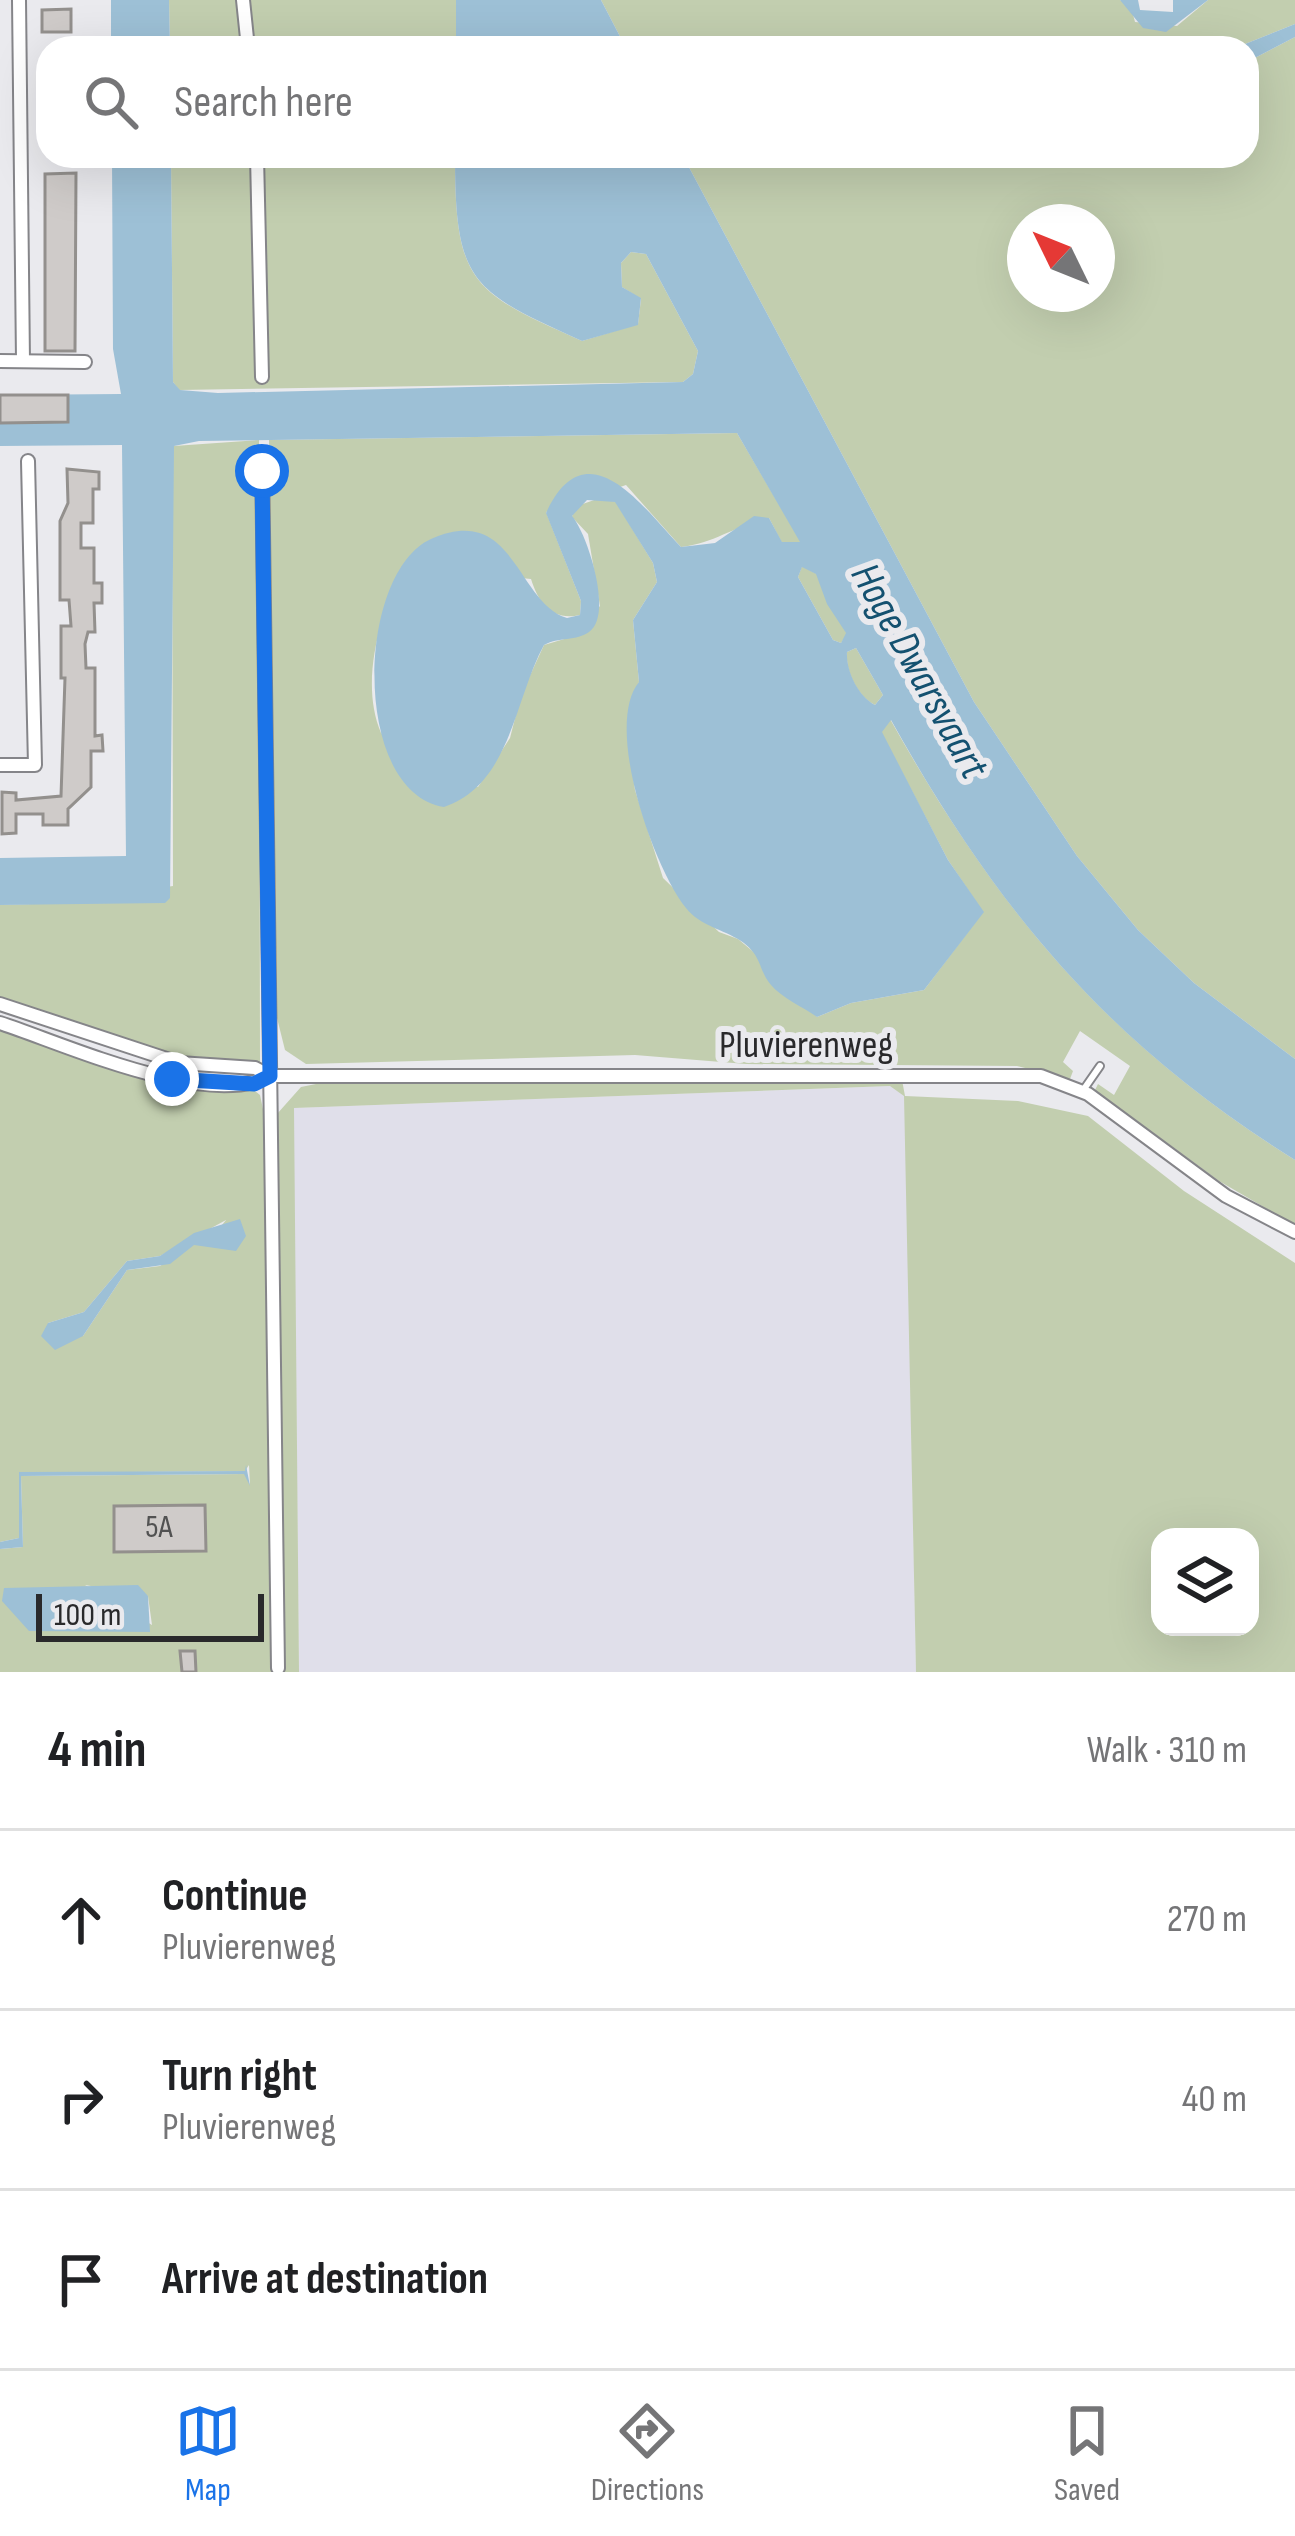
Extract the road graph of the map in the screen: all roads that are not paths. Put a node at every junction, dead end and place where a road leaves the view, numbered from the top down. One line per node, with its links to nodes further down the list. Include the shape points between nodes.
1 (19, 0): 6 (street)
2 (243, 0): 3 (street)
3 (247, 36)
4 (256, 168): 8 (street)
5 (0, 361): 6 (street)
6 (22, 361): 7 (street)
7 (85, 362)
8 (262, 377)
9 (262, 456): 15 (street)
10 (28, 461): 11 (street, via 34,765)
11 (0, 765)
12 (0, 1004): 15 (street, Pluvierenweg, via 179,1063)
13 (0, 1023): 15 (street, Pluvierenweg, via 196,1083 254,1084)
14 (1100, 1066): 16 (lane)
15 (270, 1076): 16 (street, Pluvierenweg, via 1041,1076); 18 (street)
16 (1082, 1092): 17 (street, Pluvierenweg, via 1226,1196)
17 (1295, 1232)
18 (278, 1668)

